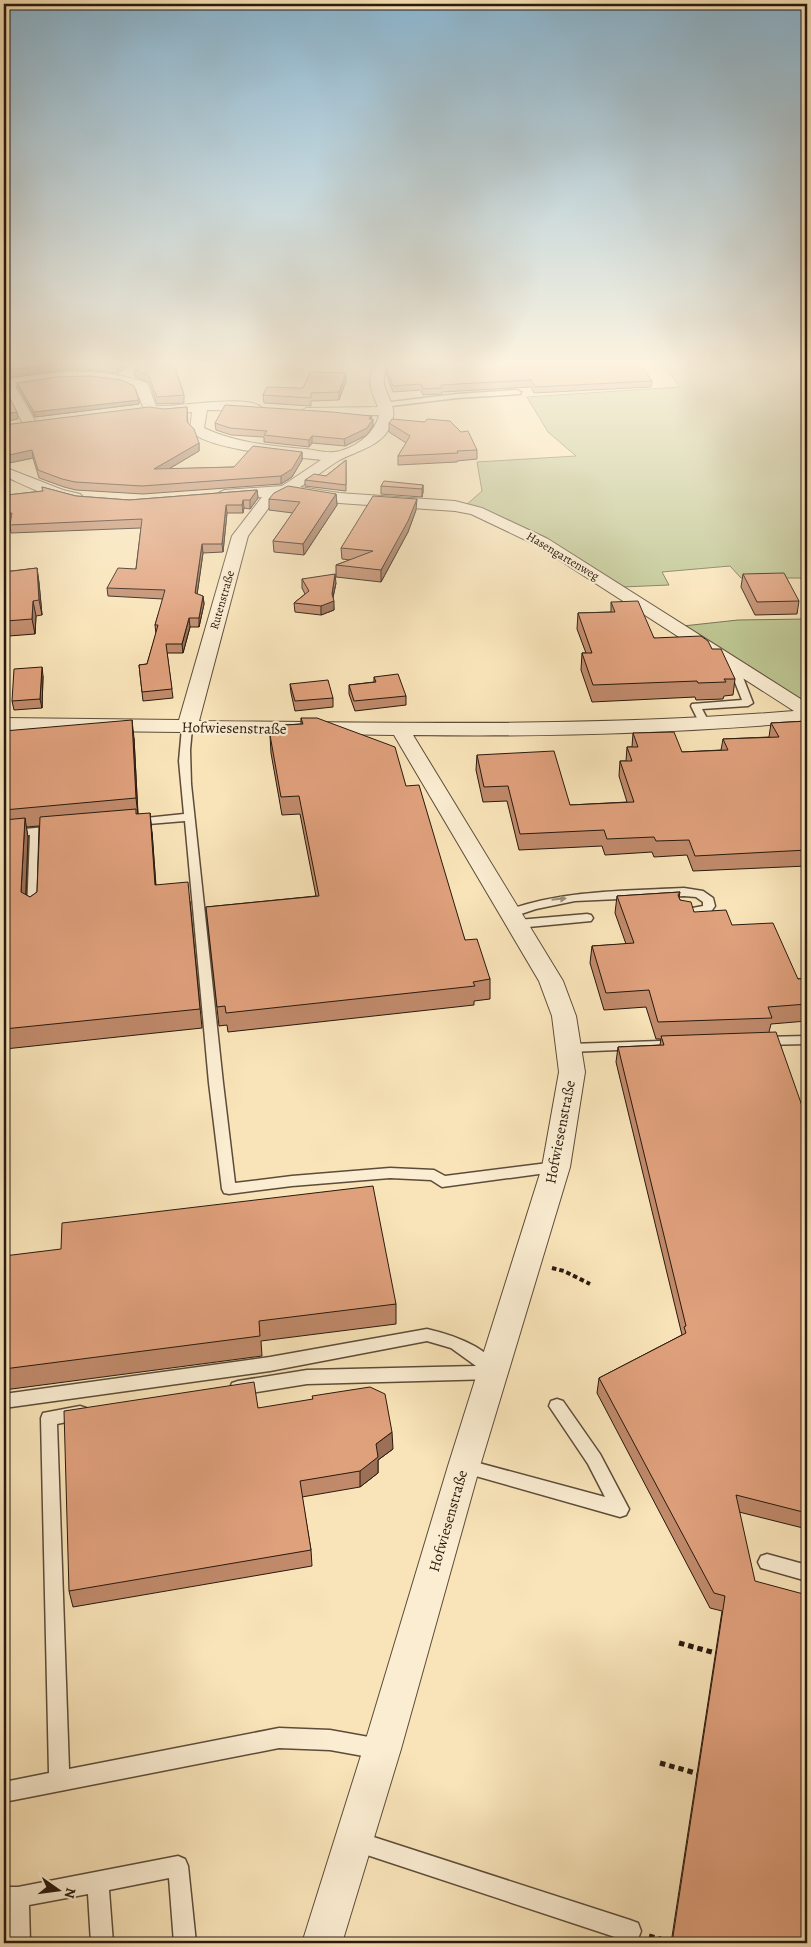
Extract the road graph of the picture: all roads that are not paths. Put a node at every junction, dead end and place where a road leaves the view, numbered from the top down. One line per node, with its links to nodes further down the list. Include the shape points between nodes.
1 (326, 455): 3 (street)
2 (338, 455): 3 (street)
3 (335, 456): 5 (street, Rutenstraße)
4 (4, 471): 7 (street, via 58,493)
5 (286, 490): 6 (street, Hasengartenweg); 8 (street, Hasengartenweg, via 339,498 440,504 476,511 542,542); 13 (street, Rutenstraße, via 268,499 240,536)
6 (212, 497)
7 (86, 498)
8 (732, 662): 9 (street, Hasengartenweg); 12 (lane, via 748,703 696,706)
9 (807, 711)
10 (807, 716): 12 (street)
11 (4, 724): 13 (street, Hofwiesenstraße)
12 (705, 724): 14 (street)
13 (187, 728): 14 (street, Hofwiesenstraße); 15 (lane, via 184,776)
14 (400, 729): 22 (street, Hofwiesenstraße)
15 (190, 817): 16 (lane); 28 (lane, via 229,1189 390,1173 434,1176 442,1182)
16 (123, 823)
17 (65, 828): 18 (lane)
18 (36, 831): 19 (lane); 20 (lane)
19 (4, 834)
20 (34, 910)
21 (683, 913): 22 (lane, one-way to 21, via 532,905 564,898 684,892 699,894 709,901 706,910)
22 (515, 918): 23 (lane); 27 (street, Hofwiesenstraße, via 551,981 564,1016)
23 (587, 918)
24 (807, 1040): 25 (lane)
25 (748, 1042)
26 (669, 1045): 27 (lane)
27 (570, 1048): 28 (street, Hofwiesenstraße, via 572,1072)
28 (556, 1167): 29 (street, Hofwiesenstraße)
29 (494, 1372): 30 (lane, via 307,1377); 31 (lane, via 468,1348 426,1336 270,1364); 34 (street, Hofwiesenstraße)
30 (221, 1391)
31 (4, 1401)
32 (557, 1406): 34 (lane, via 594,1459 620,1509)
33 (97, 1410): 38 (lane, via 49,1418)
34 (464, 1466): 37 (street, Hofwiesenstraße)
35 (767, 1562): 36 (lane)
36 (807, 1573)
37 (382, 1749): 38 (lane, via 323,1738 279,1738); 40 (street, Hofwiesenstraße)
38 (59, 1781): 39 (lane)
39 (4, 1792)
40 (353, 1841): 43 (lane); 47 (street, Hofwiesenstraße)
41 (98, 1882): 42 (lane); 45 (lane); 46 (lane, via 178,1866)
42 (11, 1897): 44 (lane)
43 (630, 1931)
44 (19, 1943)
45 (102, 1943)
46 (185, 1943)
47 (322, 1943)

